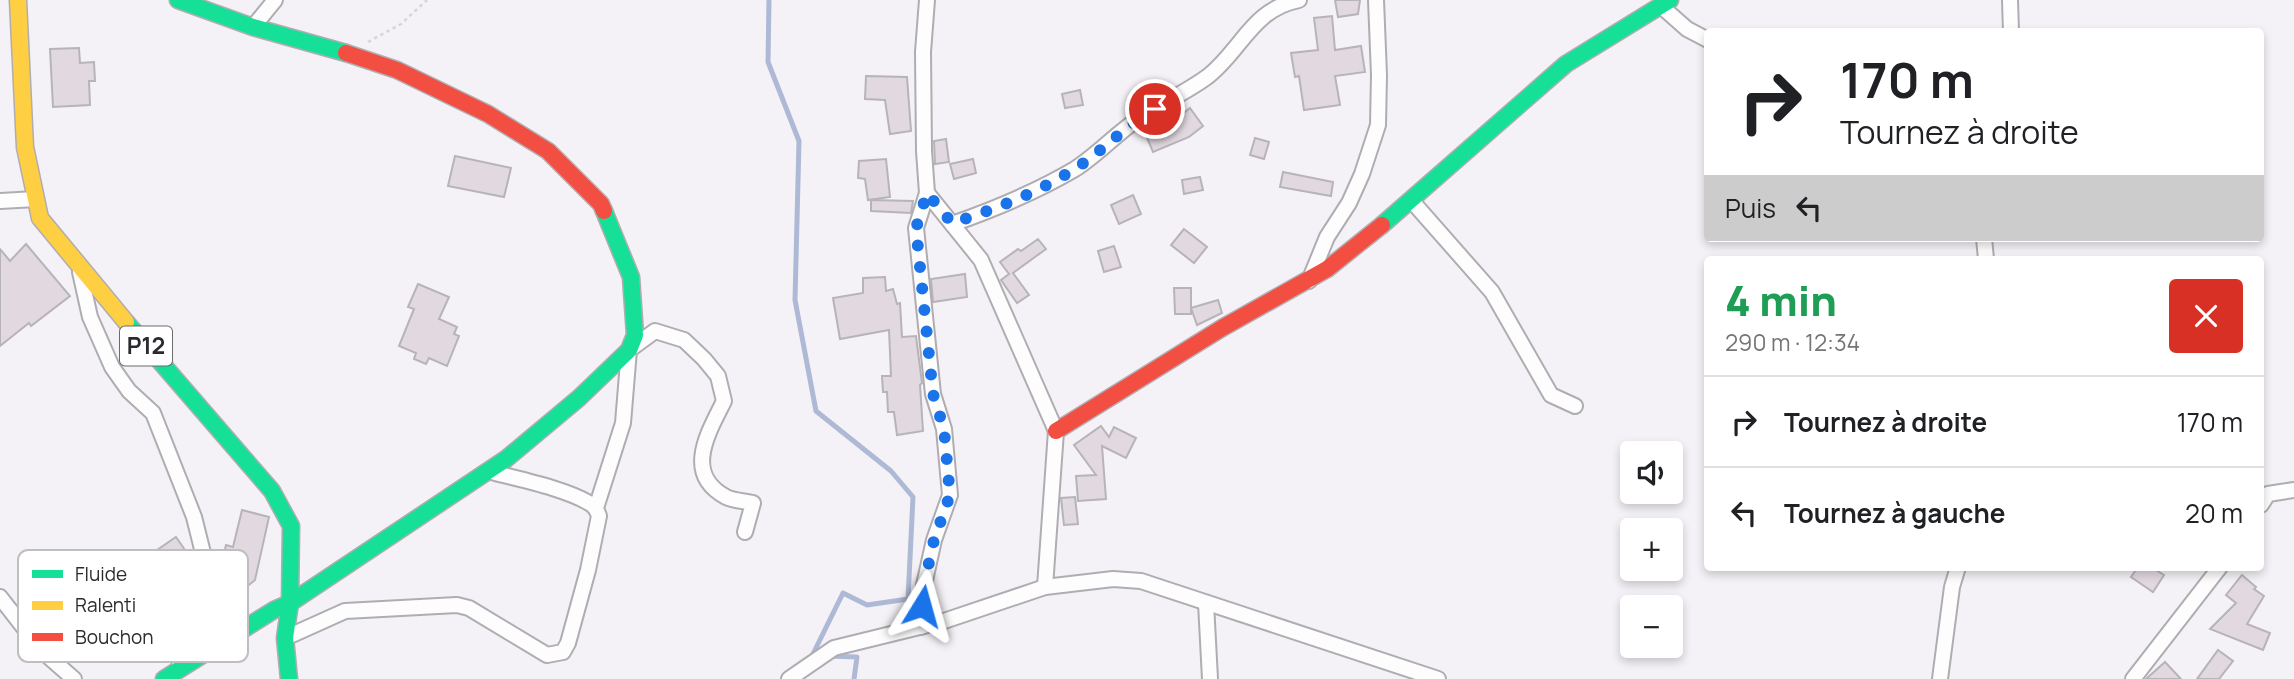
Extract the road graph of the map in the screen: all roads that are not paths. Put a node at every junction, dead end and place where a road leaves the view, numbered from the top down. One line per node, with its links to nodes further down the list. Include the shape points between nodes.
1 (18, 0): 13 (street, P12, via 25,147)
2 (178, 0): 9 (street)
3 (275, 0): 9 (street)
4 (927, 0): 12 (street, via 923,64)
5 (1299, 0): 16 (street, via 1264,15 1207,77 1139,118 1077,168 1007,204)
6 (1376, 0): 18 (street, via 1378,125 1349,203 1327,237)
7 (2010, 0): 10 (street)
8 (1666, 3): 11 (street, via 1687,29); 14 (street, via 1566,64)
9 (253, 27): 19 (street, via 397,70 488,114 548,151 601,204 631,276 635,335)
10 (2011, 28)
11 (1704, 38)
12 (927, 193): 16 (street); 36 (street, via 916,228 933,394 944,429 950,495 934,540)
13 (36, 199): 15 (street); 17 (street, P12, via 40,218)
14 (1411, 200): 18 (street); 20 (street, via 1492,292 1551,395)
15 (0, 201)
16 (952, 223): 21 (street, via 981,260)
17 (78, 264): 27 (street, via 90,317 112,367 153,413); 32 (street, P12, via 272,491 291,526)
18 (1308, 281): 21 (street, via 1222,328)
19 (629, 350): 22 (street, via 579,398); 25 (street, via 623,423); 26 (street, via 655,331 684,340 718,376 724,401 705,438 702,462 707,482 727,498 753,503)
20 (1575, 406)
21 (1056, 431): 30 (street)
22 (488, 471): 25 (street, via 546,486); 32 (street)
23 (2294, 490): 24 (street, via 2268,494)
24 (2264, 500)
25 (596, 509): 37 (street, via 599,516 563,652 547,655 457,605 345,611)
26 (745, 532)
27 (202, 550)
28 (1957, 571): 46 (street)
29 (2217, 571): 47 (street)
30 (1045, 587): 33 (street, via 1113,579 1141,581); 36 (street)
31 (0, 597): 34 (street)
32 (290, 603): 35 (street); 37 (street, P12)
33 (1206, 603): 44 (street); 45 (street)
34 (18, 621)
35 (248, 626)
36 (920, 627): 43 (street, via 834,648)
37 (285, 638): 42 (street, P12)
38 (54, 662): 41 (street)
39 (192, 662): 40 (street)
40 (171, 675)
41 (74, 679)
42 (289, 679)
43 (789, 679)
44 (1210, 679)
45 (1438, 679)
46 (1940, 679)
47 (2133, 679)

